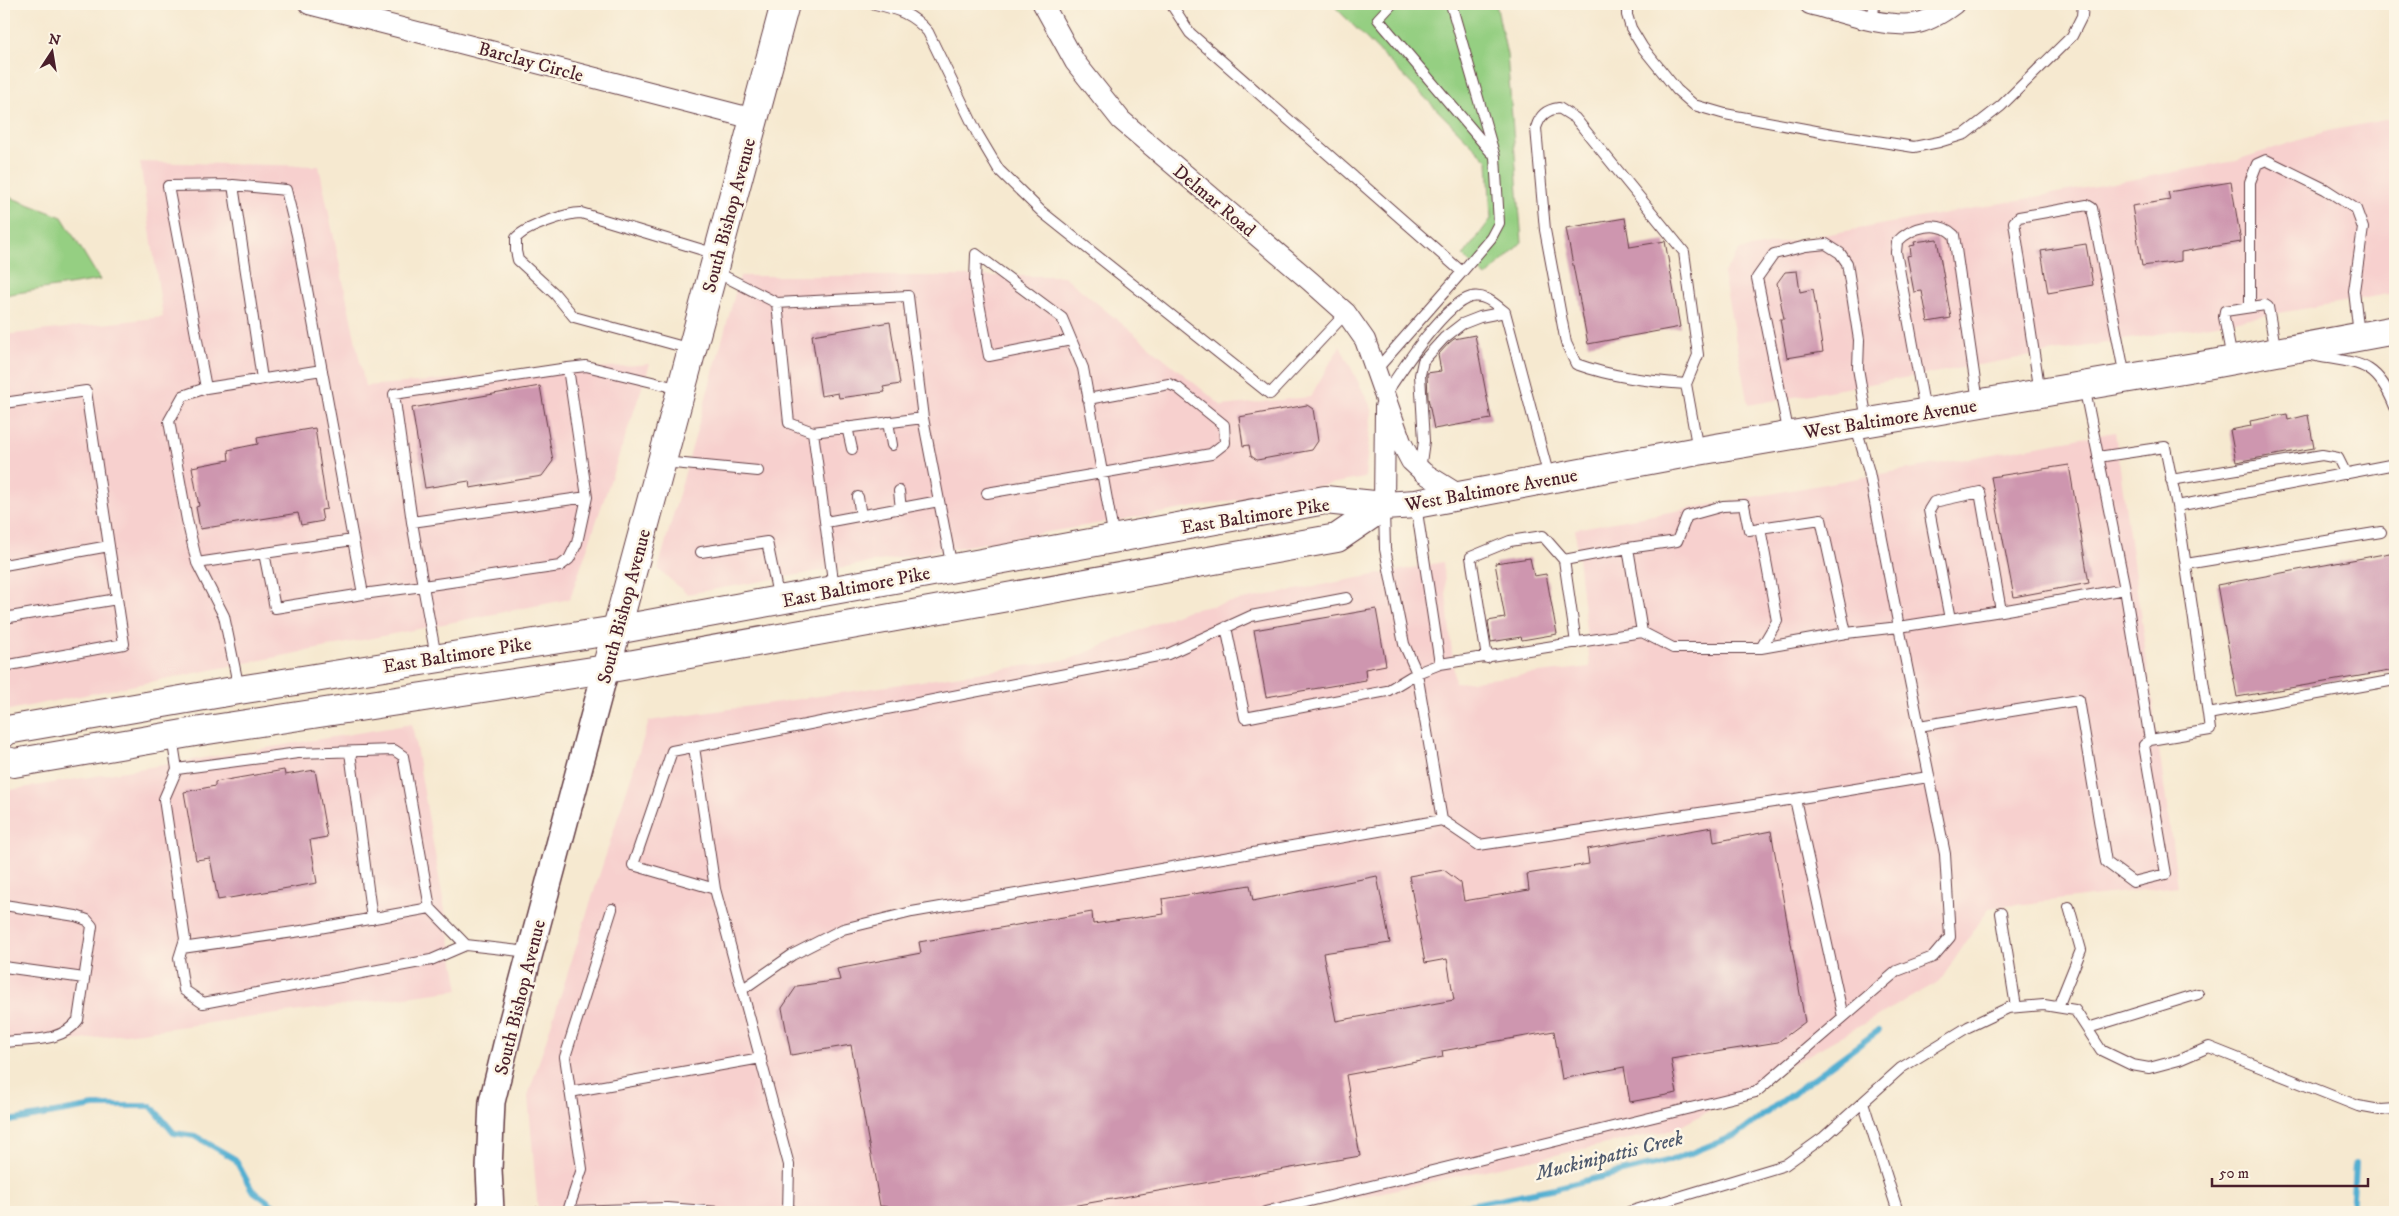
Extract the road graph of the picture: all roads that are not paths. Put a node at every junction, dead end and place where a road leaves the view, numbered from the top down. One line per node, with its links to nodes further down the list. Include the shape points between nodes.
1 (309, 4): 13 (street, Barclay Circle)
2 (785, 4): 13 (main road, South Bishop Avenue)
3 (875, 4): 21 (lane, via 903,11 919,20 928,32 977,133 999,170 1042,212 1270,394)
4 (1043, 4): 21 (street, Delmar Road, via 1075,62 1120,120)
5 (1171, 4): 17 (lane, via 1190,33)
6 (1392, 4): 14 (lane, via 1378,19)
7 (1451, 4): 14 (lane)
8 (1627, 4): 10 (lane, via 1631,28 1643,48 1677,90 1694,105 1725,114 1914,147 1965,134 2001,106 2072,36 2082,16)
9 (1954, 4): 12 (street, via 1939,15 1914,24 1890,23)
10 (2083, 4)
11 (1821, 5): 12 (street)
12 (1873, 11)
13 (754, 119): 16 (main road, South Bishop Avenue)
14 (1495, 157): 17 (lane, via 1499,223 1491,238)
15 (233, 186): 29 (lane, via 286,190); 32 (lane); 35 (lane, via 168,186)
16 (715, 262): 18 (lane); 25 (main road, South Bishop Avenue); 25 (lane, via 581,213 573,213 516,238 518,260 555,294 574,317)
17 (1462, 272): 30 (lane)
18 (777, 304): 44 (lane, via 908,296); 48 (lane, via 789,423)
19 (2250, 307): 23 (lane, via 2250,182 2257,164 2266,160 2325,189 2356,209 2363,228 2354,291); 26 (lane, via 2265,305 2268,308); 27 (lane, via 2225,311)
20 (1505, 312): 38 (lane, via 1490,299 1472,296 1457,303); 56 (lane, via 1462,324 1423,360 1420,375 1424,441); 60 (lane)
21 (1346, 313): 30 (street, Delmar Road, via 1365,340)
22 (2395, 330): 23 (main road, West Baltimore Avenue)
23 (2359, 336): 26 (main road, West Baltimore Avenue)
24 (1071, 340): 24 (lane, via 1062,318 976,254 975,282 989,356); 39 (lane, via 1083,368)
25 (692, 349): 36 (main road, South Bishop Avenue)
26 (2281, 351): 27 (main road, West Baltimore Avenue); 42 (lane, via 2367,368 2383,380)
27 (2232, 360): 31 (main road, West Baltimore Avenue)
28 (568, 368): 36 (lane, via 586,366); 65 (lane); 73 (lane, via 394,394)
29 (322, 370): 32 (lane); 78 (lane)
30 (1376, 370): 38 (street, Delmar Road)
31 (2126, 378): 34 (main road, West Baltimore Avenue); 37 (lane, via 2092,208 2087,205 2019,217 2014,222)
32 (262, 379): 35 (lane)
33 (1686, 384): 33 (lane, via 1698,355 1684,252 1575,118 1559,108 1547,110 1539,118 1536,128 1545,230 1566,342 1576,364 1601,373 1639,380); 52 (lane)
34 (2084, 385): 37 (main road, West Baltimore Avenue); 53 (lane)
35 (206, 388): 85 (lane, via 183,396 169,421)
36 (681, 389): 54 (main road, South Bishop Avenue)
37 (2040, 393): 40 (main road, West Baltimore Avenue)
38 (1385, 395): 56 (street, Delmar Road, via 1401,442); 69 (street, Delmar Road)
39 (1088, 399): 58 (lane); 58 (lane, via 1169,384 1224,425 1225,443 1211,454)
40 (1978, 403): 43 (main road, West Baltimore Avenue); 43 (lane, via 1954,235 1947,228 1934,226 1914,229 1897,242 1896,252)
41 (4, 404): 79 (lane, via 86,391)
42 (2395, 408)
43 (1925, 412): 46 (main road, West Baltimore Avenue)
44 (923, 418): 45 (lane); 67 (lane)
45 (888, 422): 47 (lane); 50 (lane)
46 (1861, 423): 49 (main road, West Baltimore Avenue); 49 (lane, via 1859,340 1847,263 1840,253 1826,244 1806,246 1774,254 1757,278); 101 (lane)
47 (847, 427): 48 (lane); 51 (lane)
48 (813, 432): 74 (lane)
49 (1790, 434): 52 (main road, West Baltimore Avenue)
50 (892, 444)
51 (852, 450)
52 (1698, 451): 60 (main road, West Baltimore Avenue)
53 (2098, 457): 61 (lane, via 2165,447); 91 (lane)
54 (662, 462): 57 (lane); 102 (main road, South Bishop Avenue)
55 (2395, 464): 59 (lane)
56 (1420, 470): 64 (street, Delmar Road)
57 (758, 471)
58 (1102, 473): 63 (lane); 77 (lane)
59 (2346, 474): 61 (lane, via 2338,458 2322,455); 70 (lane)
60 (1549, 478): 64 (main road, West Baltimore Avenue)
61 (2171, 480): 70 (lane)
62 (899, 491): 71 (lane)
63 (987, 494)
64 (1461, 496): 68 (main road, West Baltimore Avenue)
65 (587, 497): 73 (lane); 89 (lane, via 577,543 569,559 560,566)
66 (858, 498): 72 (lane)
67 (939, 501): 71 (lane); 88 (lane)
68 (1416, 504): 69 (main road, West Baltimore Avenue); 109 (lane)
69 (1384, 506): 77 (main road, East Baltimore Pike, via 1325,500); 90 (main road, East Baltimore Pike, via 1337,538); 112 (lane, via 1385,549 1404,644)
70 (2177, 506): 86 (lane)
71 (901, 508): 72 (lane)
72 (861, 516): 74 (lane)
73 (412, 522): 89 (lane)
74 (826, 522): 92 (lane)
75 (1760, 528): 80 (lane, via 1749,530 1744,505 1722,506 1687,516 1677,541); 104 (lane, via 1821,519); 106 (lane, via 1777,621)
76 (2381, 532): 86 (lane)
77 (1114, 539): 81 (main road, East Baltimore Pike)
78 (353, 540): 83 (lane); 93 (lane)
79 (109, 546): 87 (lane); 95 (lane)
80 (1628, 548): 84 (lane); 103 (lane)
81 (1059, 549): 88 (main road, East Baltimore Pike); 90 (main road)
82 (701, 552): 96 (lane, via 767,542)
83 (264, 553): 85 (lane); 93 (lane, via 275,608)
84 (1564, 560): 105 (lane); 108 (lane, via 1543,536 1510,541 1471,557)
85 (197, 563): 114 (lane, via 224,616)
86 (2186, 564): 115 (lane)
87 (4, 565)
88 (952, 568): 92 (main road, East Baltimore Pike)
89 (423, 586): 93 (lane); 107 (lane)
90 (1066, 586): 111 (main road, East Baltimore Pike)
91 (2124, 588): 97 (lane); 119 (lane)
92 (835, 590): 96 (main road, East Baltimore Pike)
93 (363, 594)
94 (1347, 598): 100 (lane, via 1251,616)
95 (117, 599): 98 (lane); 110 (lane, via 124,644)
96 (779, 601): 102 (main road, East Baltimore Pike)
97 (2001, 611): 99 (lane); 99 (lane, via 1980,492 1934,502 1929,510)
98 (4, 618)
99 (1950, 619): 101 (lane)
100 (1226, 627): 112 (lane, via 1245,718 1387,691); 120 (lane, via 1168,654)
101 (1899, 627): 104 (lane); 116 (lane)
102 (616, 630): 107 (main road, East Baltimore Pike); 111 (main road, South Bishop Avenue)
103 (1642, 632): 105 (lane); 106 (lane, via 1673,648)
104 (1846, 633): 106 (lane)
105 (1576, 643): 108 (lane)
106 (1761, 648)
107 (436, 657): 114 (main road, East Baltimore Pike)
108 (1487, 658): 109 (lane)
109 (1440, 664): 112 (lane)
110 (4, 666)
111 (606, 669): 118 (main road, East Baltimore Pike); 136 (street, South Bishop Avenue)
112 (1417, 673): 126 (lane)
113 (2395, 680): 115 (lane)
114 (239, 690): 117 (main road, East Baltimore Pike)
115 (2208, 714): 119 (lane, via 2210,730)
116 (1919, 726): 119 (lane, via 2079,700 2106,862 2133,882 2166,874 2144,745); 124 (lane)
117 (4, 733)
118 (172, 736): 122 (main road, East Baltimore Pike, via 14,763); 123 (lane)
119 (2150, 740)
120 (694, 747): 127 (lane); 127 (lane, via 672,751 633,865)
121 (350, 752): 123 (lane, via 298,753); 130 (lane, via 394,750 403,756); 133 (lane)
122 (4, 760)
123 (176, 769): 135 (lane, via 164,799 185,939)
124 (1928, 777): 125 (lane); 143 (lane, via 1944,854 1950,937 1933,957 1897,971)
125 (1795, 799): 126 (lane, via 1479,845); 143 (lane)
126 (1442, 820): 139 (lane, via 912,912 843,929 792,955)
127 (715, 889): 139 (lane)
128 (4, 905): 138 (lane, via 87,920 92,926)
129 (2069, 907): 142 (lane, via 2081,950)
130 (430, 908): 133 (lane); 134 (lane)
131 (612, 909): 147 (lane, via 565,1057)
132 (2001, 913): 141 (lane)
133 (372, 918): 135 (lane)
134 (466, 945): 135 (lane, via 431,960 203,1003 184,990 179,958); 136 (lane)
135 (182, 948)
136 (530, 952): 151 (street, South Bishop Avenue, via 492,1102 488,1169)
137 (4, 967): 138 (lane)
138 (84, 978): 145 (lane, via 78,1020 71,1029 54,1037)
139 (743, 989): 146 (lane)
140 (2198, 994): 144 (lane)
141 (2016, 1007): 142 (lane); 148 (lane, via 1968,1027 1901,1068)
142 (2058, 1007): 144 (lane, via 2075,1010)
143 (1843, 1017): 155 (lane, via 1756,1092)
144 (2088, 1028): 149 (lane, via 2101,1050 2132,1065 2149,1068 2209,1047 2358,1106)
145 (4, 1042)
146 (761, 1058): 147 (lane); 154 (lane, via 789,1165)
147 (570, 1092): 150 (lane, via 582,1169)
148 (1863, 1102): 156 (lane, via 1824,1137 1785,1165); 157 (lane)
149 (2395, 1109)
150 (568, 1211): 152 (lane); 153 (lane, via 668,1208)
151 (491, 1212)
152 (539, 1212)
153 (718, 1212)
154 (788, 1212)
155 (1265, 1212)
156 (1629, 1212)
157 (1898, 1212)

